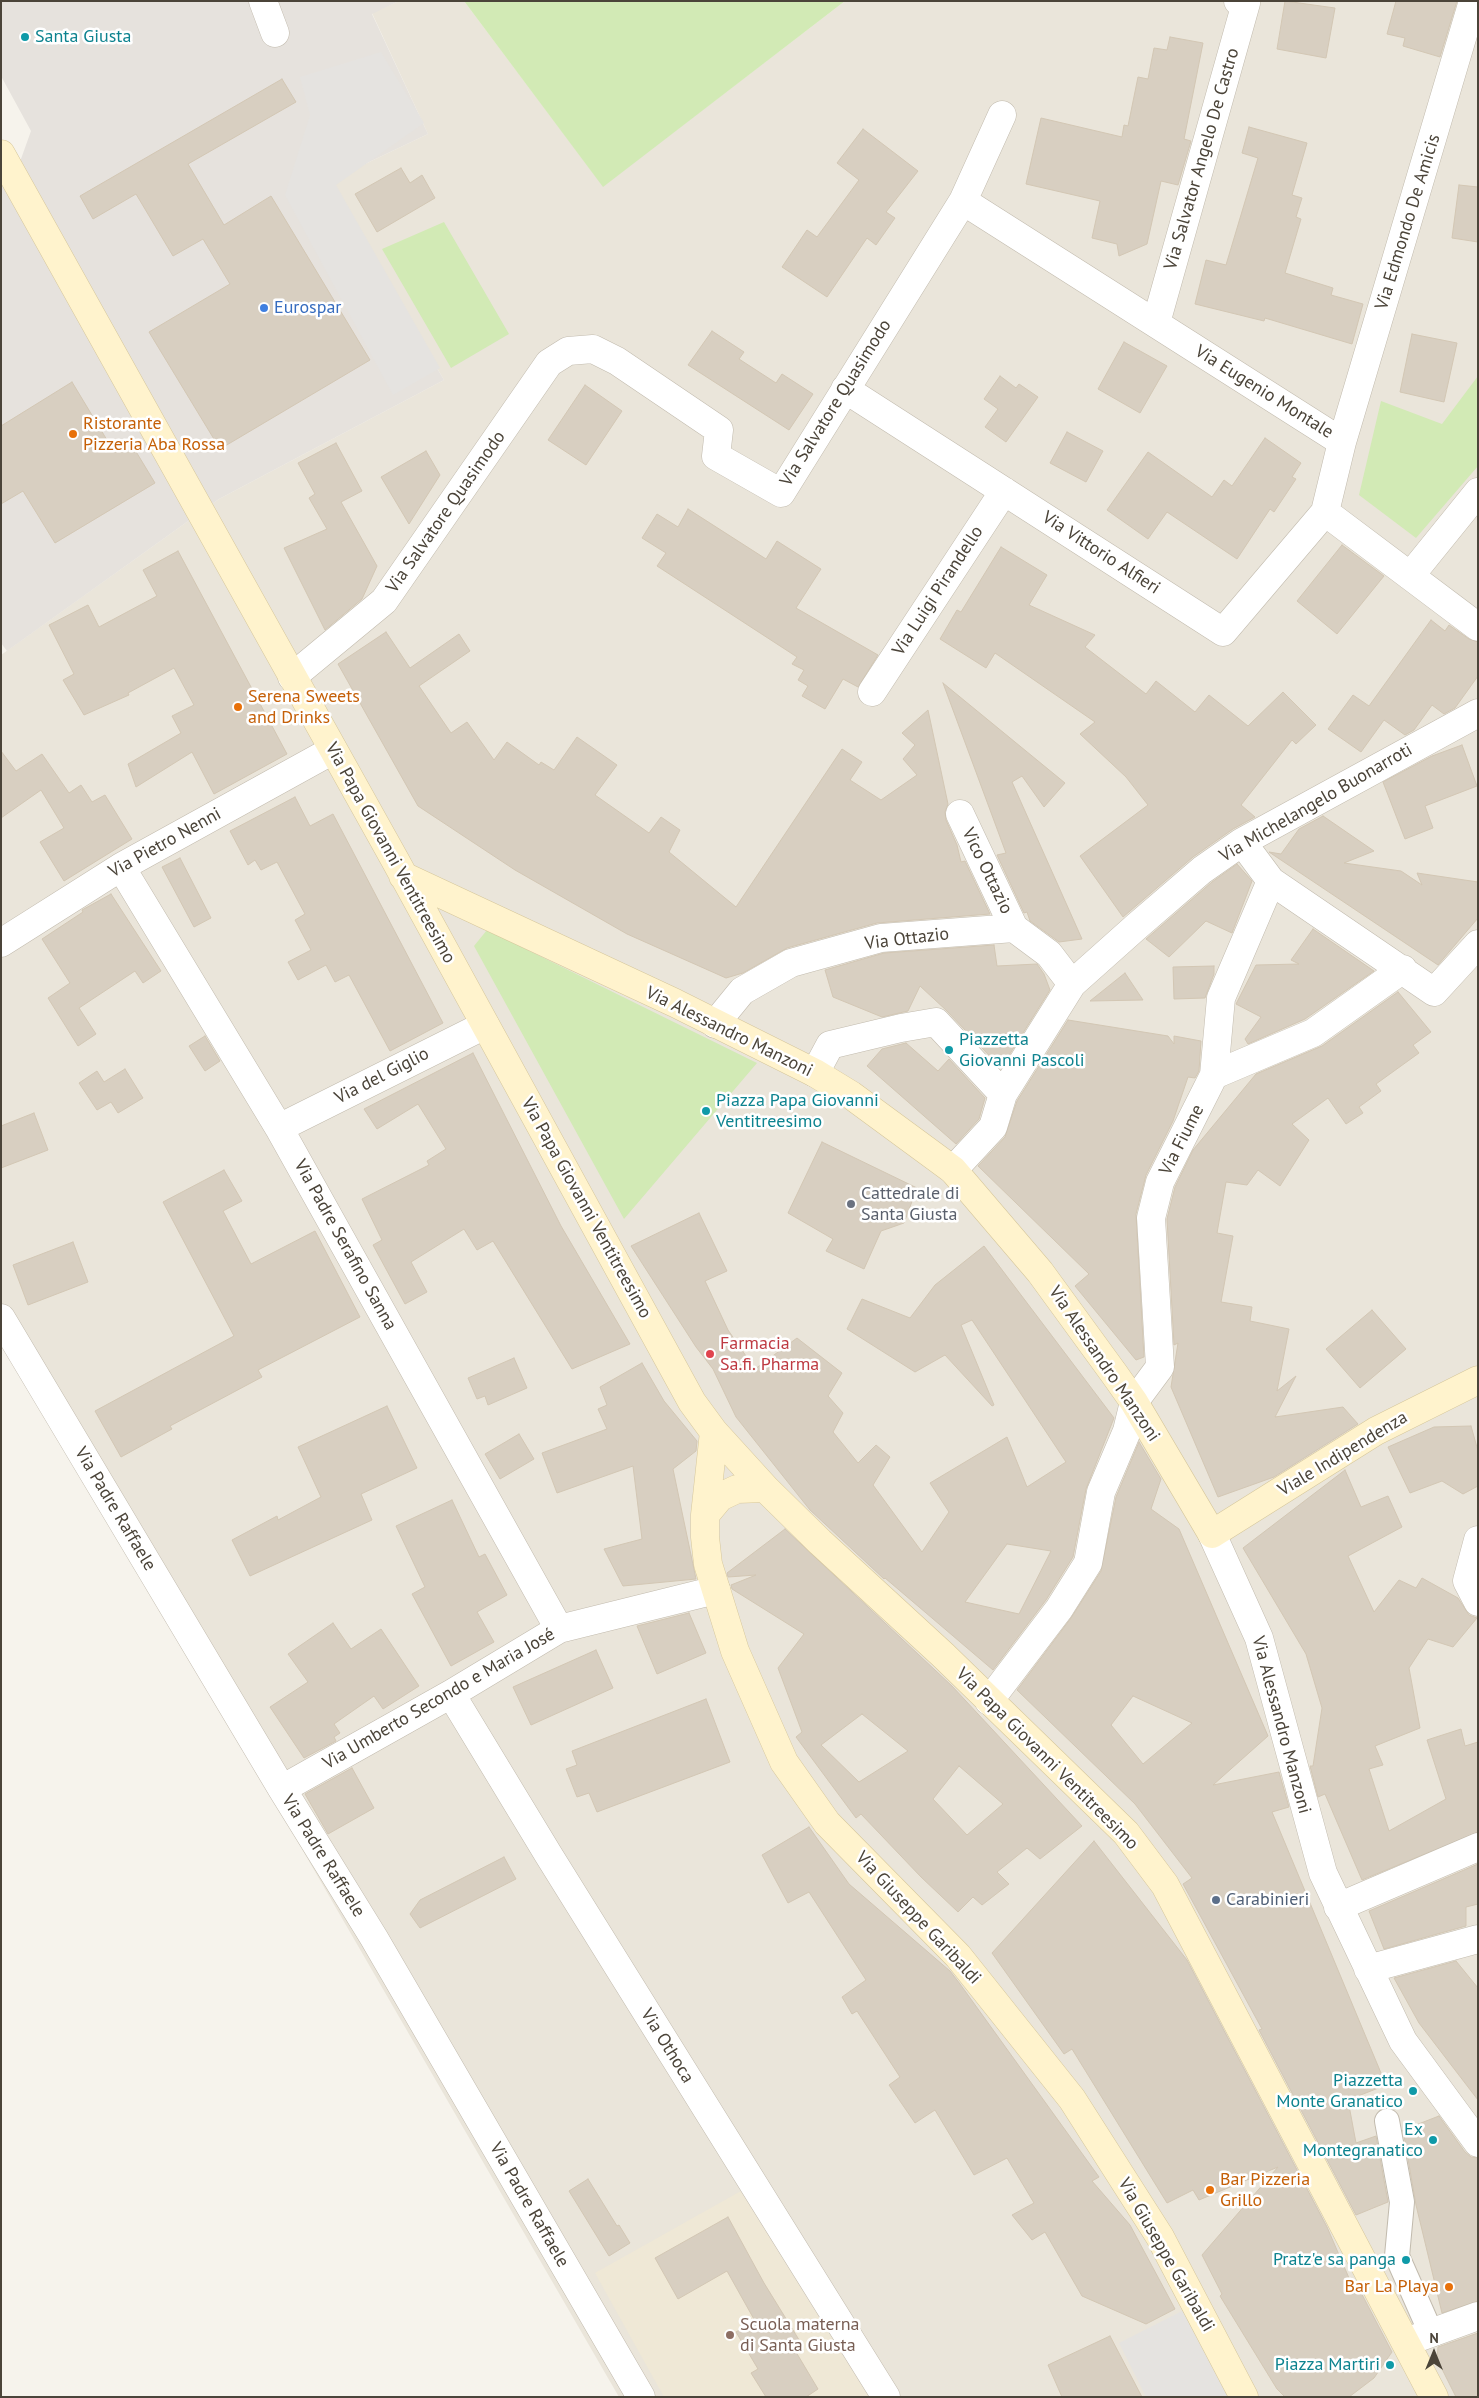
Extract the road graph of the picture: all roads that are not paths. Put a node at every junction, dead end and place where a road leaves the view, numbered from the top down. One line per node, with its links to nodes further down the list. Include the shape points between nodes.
1 (263, 1): 4 (street)
2 (1238, 1): 8 (street, Via Salvator Angelo De Castro, via 1246,3)
3 (1473, 1): 10 (street, Via Edmondo De Amicis)
4 (275, 33)
5 (1002, 115): 7 (street, Via Salvatore Quasimodo)
6 (1, 154): 16 (main road, Via Papa Giovanni Ventitreesimo)
7 (963, 201): 8 (street, Via Eugenio Montale); 9 (street, Via Salvatore Quasimodo)
8 (1156, 324): 10 (street, Via Eugenio Montale)
9 (845, 389): 11 (street, Via Vittorio Alfieri); 16 (street, Via Salvatore Quasimodo, via 781,493 716,456 719,430 712,424 593,349 568,351 549,363 384,601)
10 (1342, 442): 13 (street, Via Eugenio Montale)
11 (1004, 491): 13 (street, Via Vittorio Alfieri, via 1223,632); 17 (street, Via Luigi Pirandello)
12 (1478, 492): 14 (street)
13 (1325, 512): 14 (street)
14 (1410, 576): 15 (street)
15 (1478, 628)
16 (292, 677): 19 (main road, Via Papa Giovanni Ventitreesimo)
17 (872, 692)
18 (1478, 713): 21 (street, Via Michelangelo Buonarroti)
19 (333, 750): 22 (street, Via Pietro Nenni); 23 (main road, Via Papa Giovanni Ventitreesimo)
20 (960, 814): 25 (street, Vico Ottazio)
21 (1242, 842): 24 (street); 29 (street, Via Michelangelo Buonarroti, via 1202,870)
22 (121, 867): 26 (street, Via Pietro Nenni); 35 (street, Via Padre Serafino Sanna)
23 (403, 876): 30 (main road, Via Alessandro Manzoni); 31 (main road, Via Papa Giovanni Ventitreesimo)
24 (1270, 881): 28 (street); 33 (street, Via Fiume, via 1221,998)
25 (1014, 928): 29 (street, via 1049,954); 30 (street, Via Ottazio, via 881,938 791,963 742,991)
26 (1, 944)
27 (1478, 944): 28 (street, via 1434,992)
28 (1403, 969): 33 (street, via 1313,1033)
29 (1072, 984): 34 (street, Via Michelangelo Buonarroti)
30 (715, 1024): 32 (main road, Via Alessandro Manzoni)
31 (484, 1025): 35 (street, Via del Giglio); 40 (main road, Via Papa Giovanni Ventitreesimo, via 692,1402)
32 (815, 1073): 34 (street, via 830,1044 936,1022); 36 (main road, Via Alessandro Manzoni, via 851,1095)
33 (1214, 1075): 39 (street, Via Fiume, via 1160,1182 1151,1218 1160,1367)
34 (1003, 1094): 36 (street, Via Michelangelo Buonarroti, via 993,1127)
35 (279, 1128): 47 (street, Via Padre Serafino Sanna)
36 (953, 1170): 39 (main road, Via Alessandro Manzoni, via 1040,1272)
37 (1, 1318): 50 (street, Via Padre Raffaele)
38 (1478, 1380): 43 (main road, Viale Indipendenza, via 1376,1431)
39 (1134, 1402): 43 (main road, Via Alessandro Manzoni); 49 (street, via 1101,1492 1088,1563 1060,1609)
40 (714, 1432): 41 (main road, Via Papa Giovanni Ventitreesimo); 42 (main road, Via Giuseppe Garibaldi)
41 (765, 1488): 42 (main road, via 738,1489 720,1497); 49 (main road, Via Papa Giovanni Ventitreesimo)
42 (705, 1515): 45 (main road, Via Giuseppe Garibaldi, via 708,1564)
43 (1212, 1534): 52 (street, Via Alessandro Manzoni, via 1259,1638 1323,1873)
44 (1478, 1540): 46 (street, via 1467,1581)
45 (716, 1590): 47 (street, Via Umberto Secondo e Maria José); 61 (main road, Via Giuseppe Garibaldi, via 735,1651 784,1762 827,1823 958,1956 1072,2099 1160,2238)
46 (1478, 1602)
47 (559, 1629): 48 (street, Via Umberto Secondo e Maria José)
48 (450, 1694): 50 (street, Via Umberto Secondo e Maria José); 60 (street, Via Othoca)
49 (989, 1701): 58 (main road, Via Papa Giovanni Ventitreesimo, via 1126,1833 1165,1885)
50 (282, 1789): 59 (street, Via Padre Raffaele, via 374,1938)
51 (1478, 1847): 52 (street)
52 (1338, 1906): 54 (street, Via Alessandro Manzoni)
53 (1478, 1939): 54 (street)
54 (1368, 1969): 56 (street, Via Alessandro Manzoni, via 1403,2041)
55 (1387, 2121): 58 (street, via 1402,2202 1397,2256)
56 (1478, 2143)
57 (1478, 2316): 58 (street)
58 (1418, 2338): 62 (main road, Via Papa Giovanni Ventitreesimo)
59 (641, 2397)
60 (886, 2397)
61 (1244, 2397)
62 (1434, 2397)

